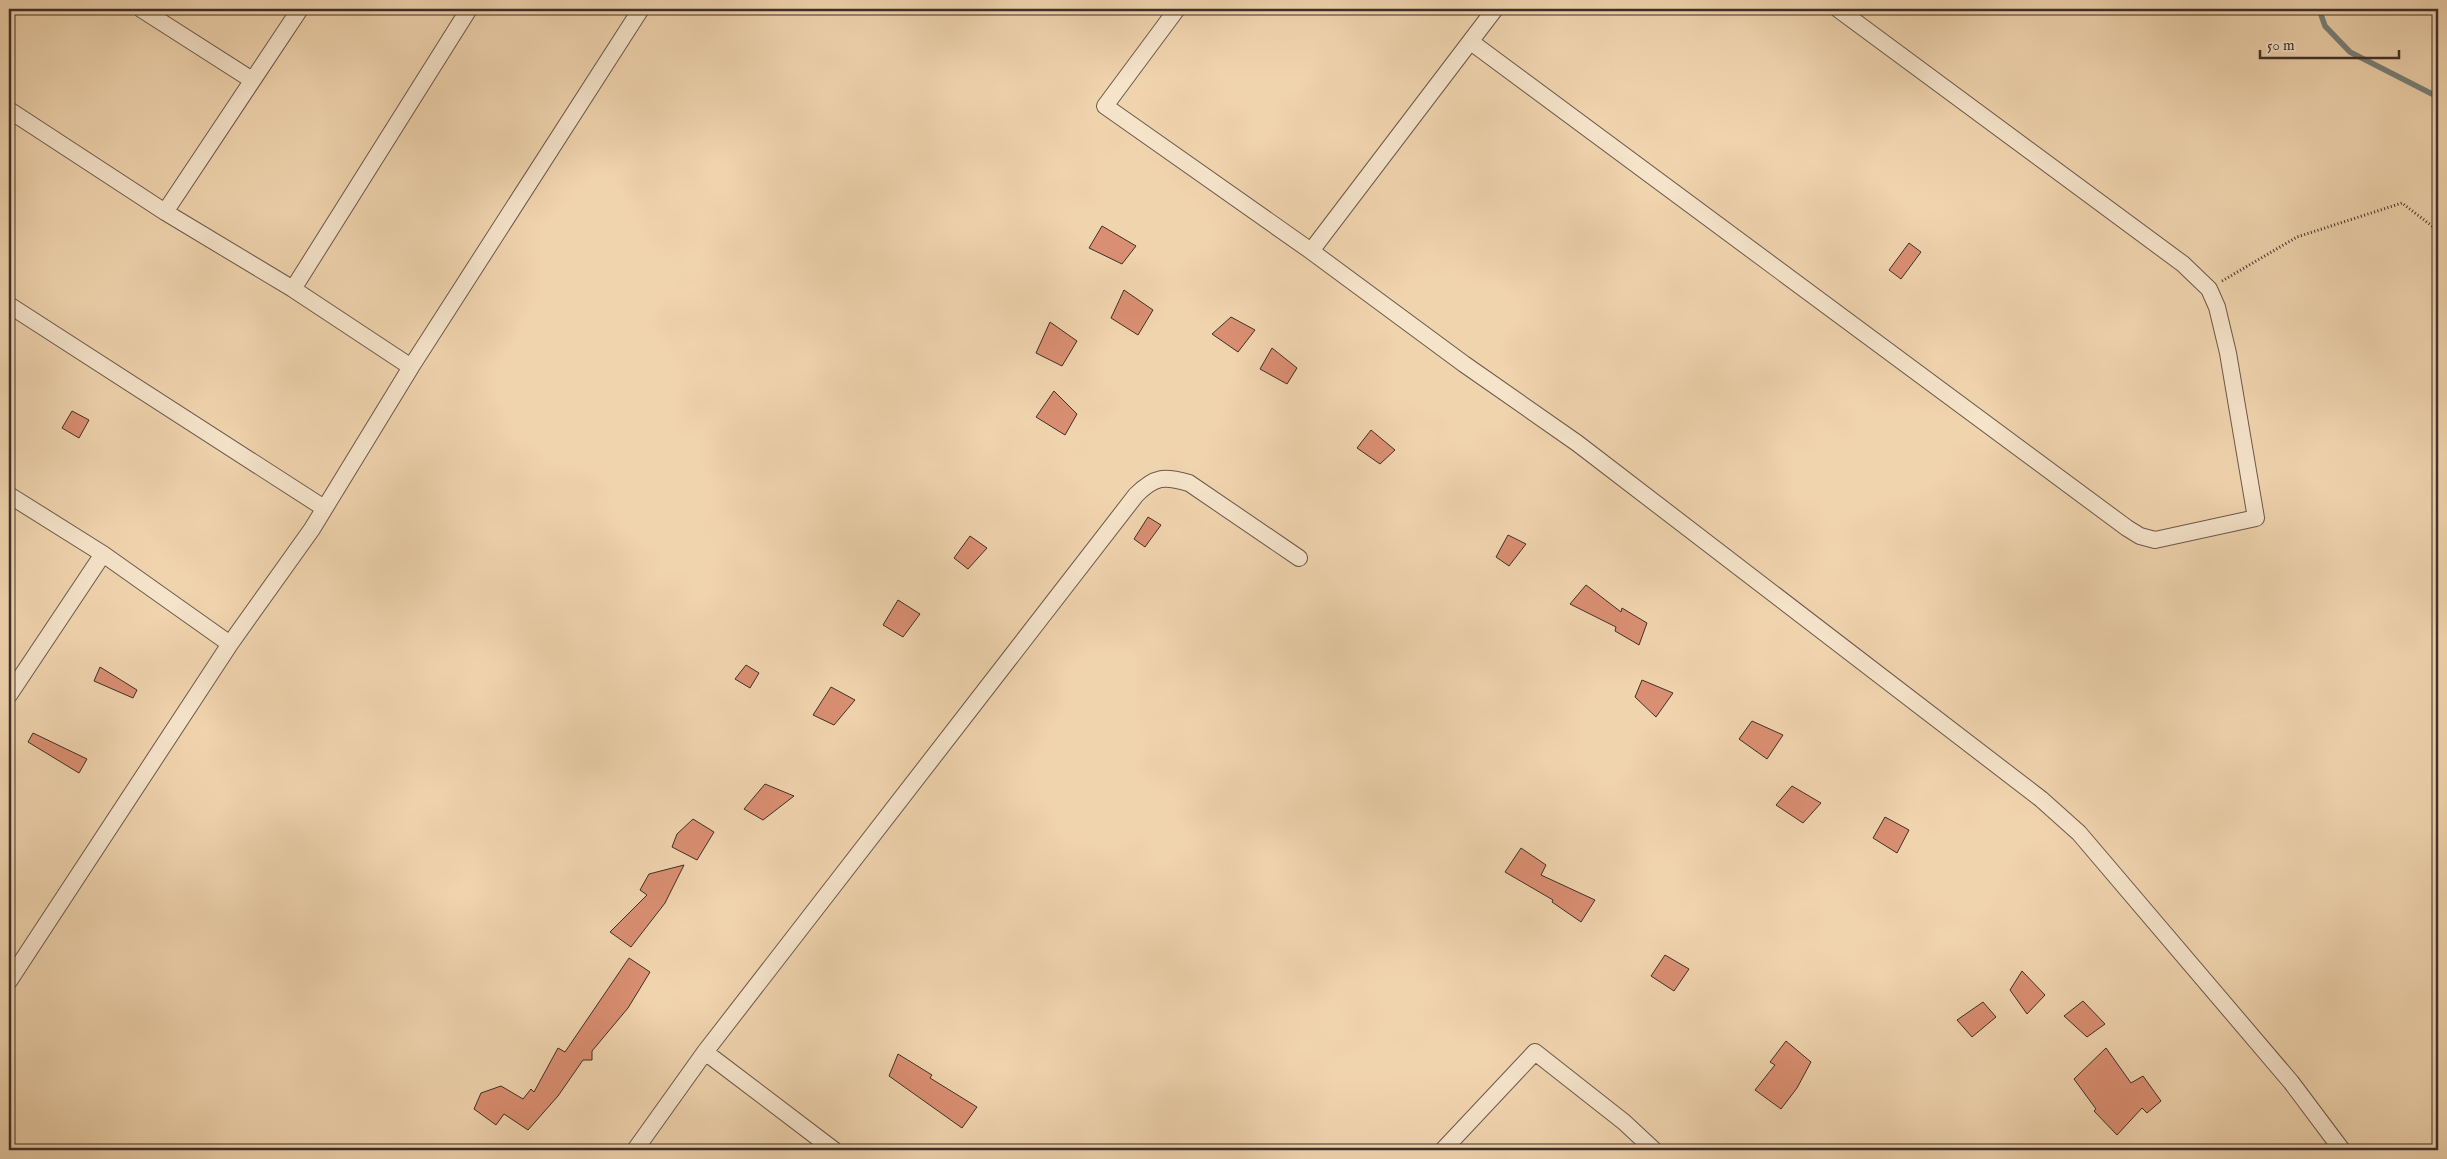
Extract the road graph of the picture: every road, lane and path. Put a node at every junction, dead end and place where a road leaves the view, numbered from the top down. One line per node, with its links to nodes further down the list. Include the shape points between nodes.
1 (141, 9): 9 (street)
2 (300, 9): 9 (street)
3 (469, 9): 15 (street)
4 (640, 9): 17 (street)
5 (1177, 9): 13 (street, via 1105,106)
6 (1495, 9): 8 (street)
7 (1838, 9): 14 (street, via 2183,264)
8 (1471, 42): 13 (street); 14 (street, via 2127,528 2155,540 2256,518 2228,353 2218,307)
9 (252, 80): 11 (street)
10 (9, 110): 11 (street)
11 (165, 212): 15 (street)
12 (2438, 237): 14 (path, via 2436,229 2402,203 2297,237)
13 (1311, 251): 30 (street, via 1577,443 2041,799 2079,833 2291,1082)
14 (2209, 289)
15 (293, 290): 17 (street)
16 (9, 305): 19 (street)
17 (411, 366): 19 (street)
18 (9, 495): 20 (street)
19 (324, 508): 22 (street)
20 (102, 554): 22 (street); 23 (street)
21 (1299, 558): 25 (street, via 1189,483 1168,477 1148,483)
22 (230, 644): 24 (street)
23 (9, 695)
24 (9, 981)
25 (705, 1052): 26 (street); 27 (street)
26 (635, 1150)
27 (834, 1150)
28 (1443, 1150): 29 (street, via 1535,1052 1624,1122)
29 (1654, 1150)
30 (2342, 1150)

